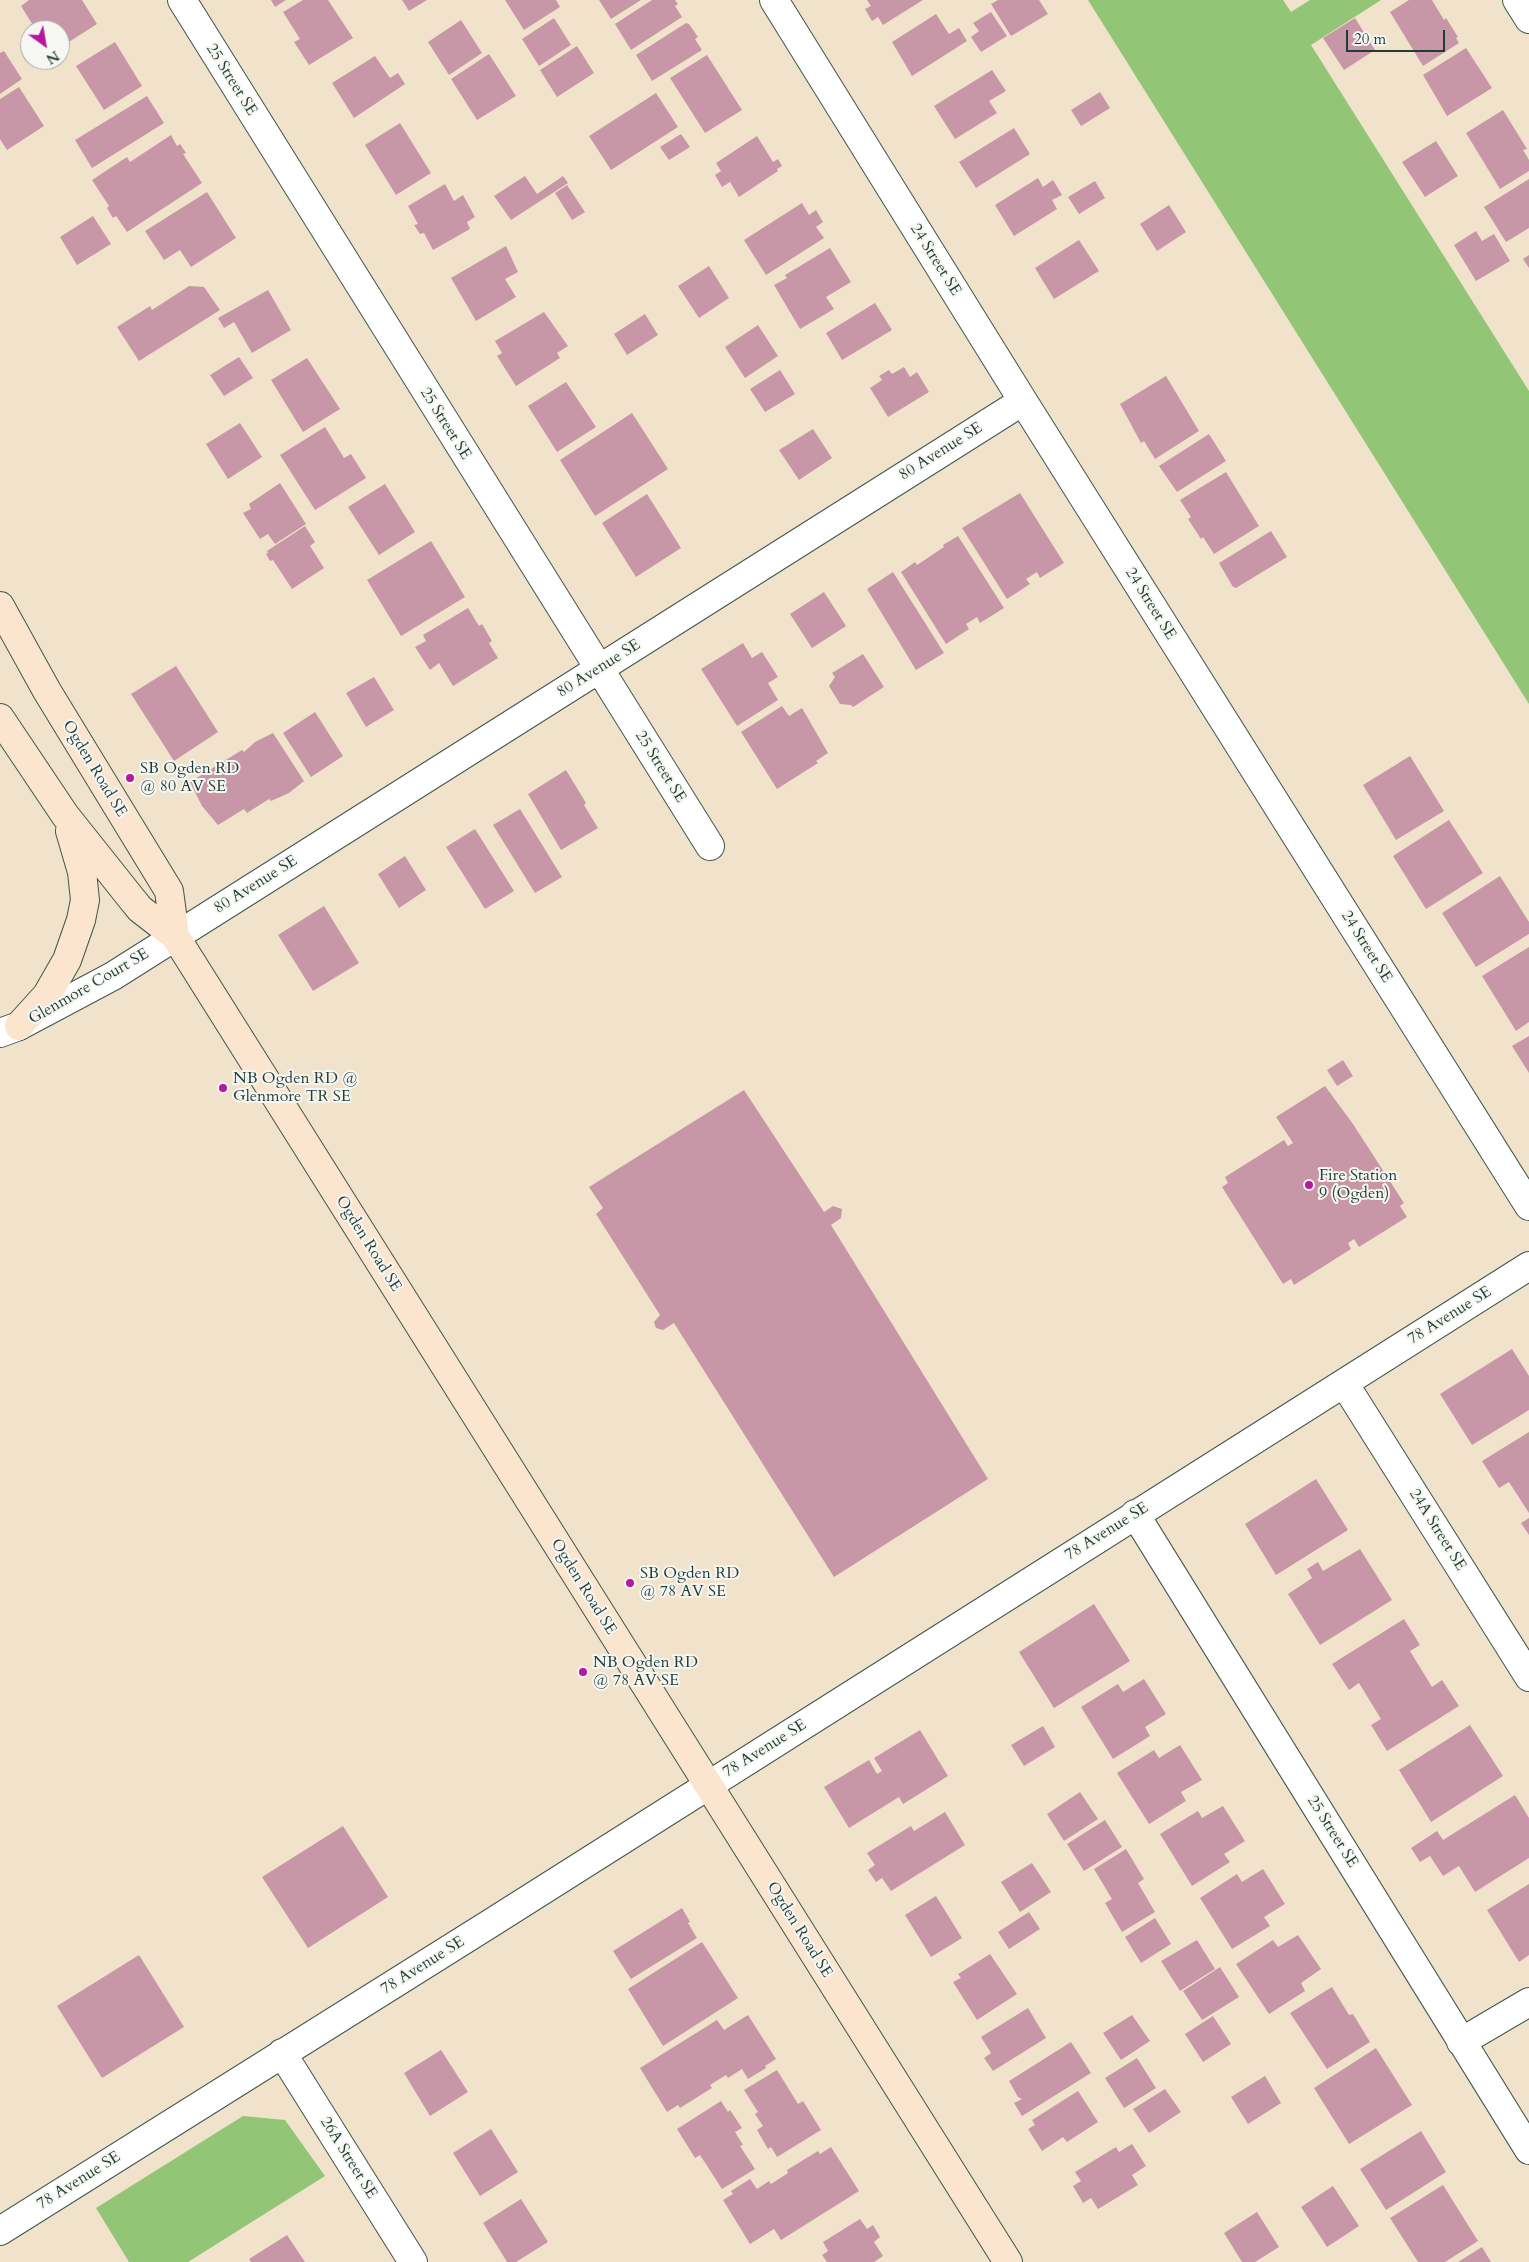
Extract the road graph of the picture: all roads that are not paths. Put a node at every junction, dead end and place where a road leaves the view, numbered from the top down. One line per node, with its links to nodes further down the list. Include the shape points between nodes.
1 (182, 0): 7 (street, 25 Street SE)
2 (774, 0): 5 (street, 24 Street SE)
3 (1516, 0): 4 (street)
4 (1529, 19)
5 (1023, 401): 7 (street, 80 Avenue SE); 13 (street, 24 Street SE)
6 (0, 606): 11 (street, Ogden Road SE, via 47,691 168,891)
7 (598, 670): 10 (street, 25 Street SE); 11 (street, 80 Avenue SE)
8 (0, 718): 9 (street, Ogden Road SE)
9 (65, 815): 11 (street, Ogden Road SE, via 140,909); 12 (street, via 82,872 85,900 81,920 67,960 47,995)
10 (710, 846)
11 (175, 936): 12 (street, Glenmore Court SE, via 113,976); 18 (street, Ogden Road SE)
12 (10, 1030)
13 (1529, 1206)
14 (1529, 1266): 15 (street, 78 Avenue SE)
15 (1344, 1383): 16 (street, 78 Avenue SE); 17 (street, 24A Street SE)
16 (1135, 1514): 18 (street, 78 Avenue SE); 20 (street, 25 Street SE)
17 (1529, 1678)
18 (708, 1785): 21 (street, 78 Avenue SE); 25 (street, Ogden Road SE)
19 (1529, 2002): 20 (street)
20 (1461, 2042): 22 (street, 25 Street SE)
21 (282, 2053): 23 (street, 78 Avenue SE); 24 (street, 26A Street SE)
22 (1529, 2150)
23 (0, 2230)
24 (413, 2262)
25 (1008, 2262)

